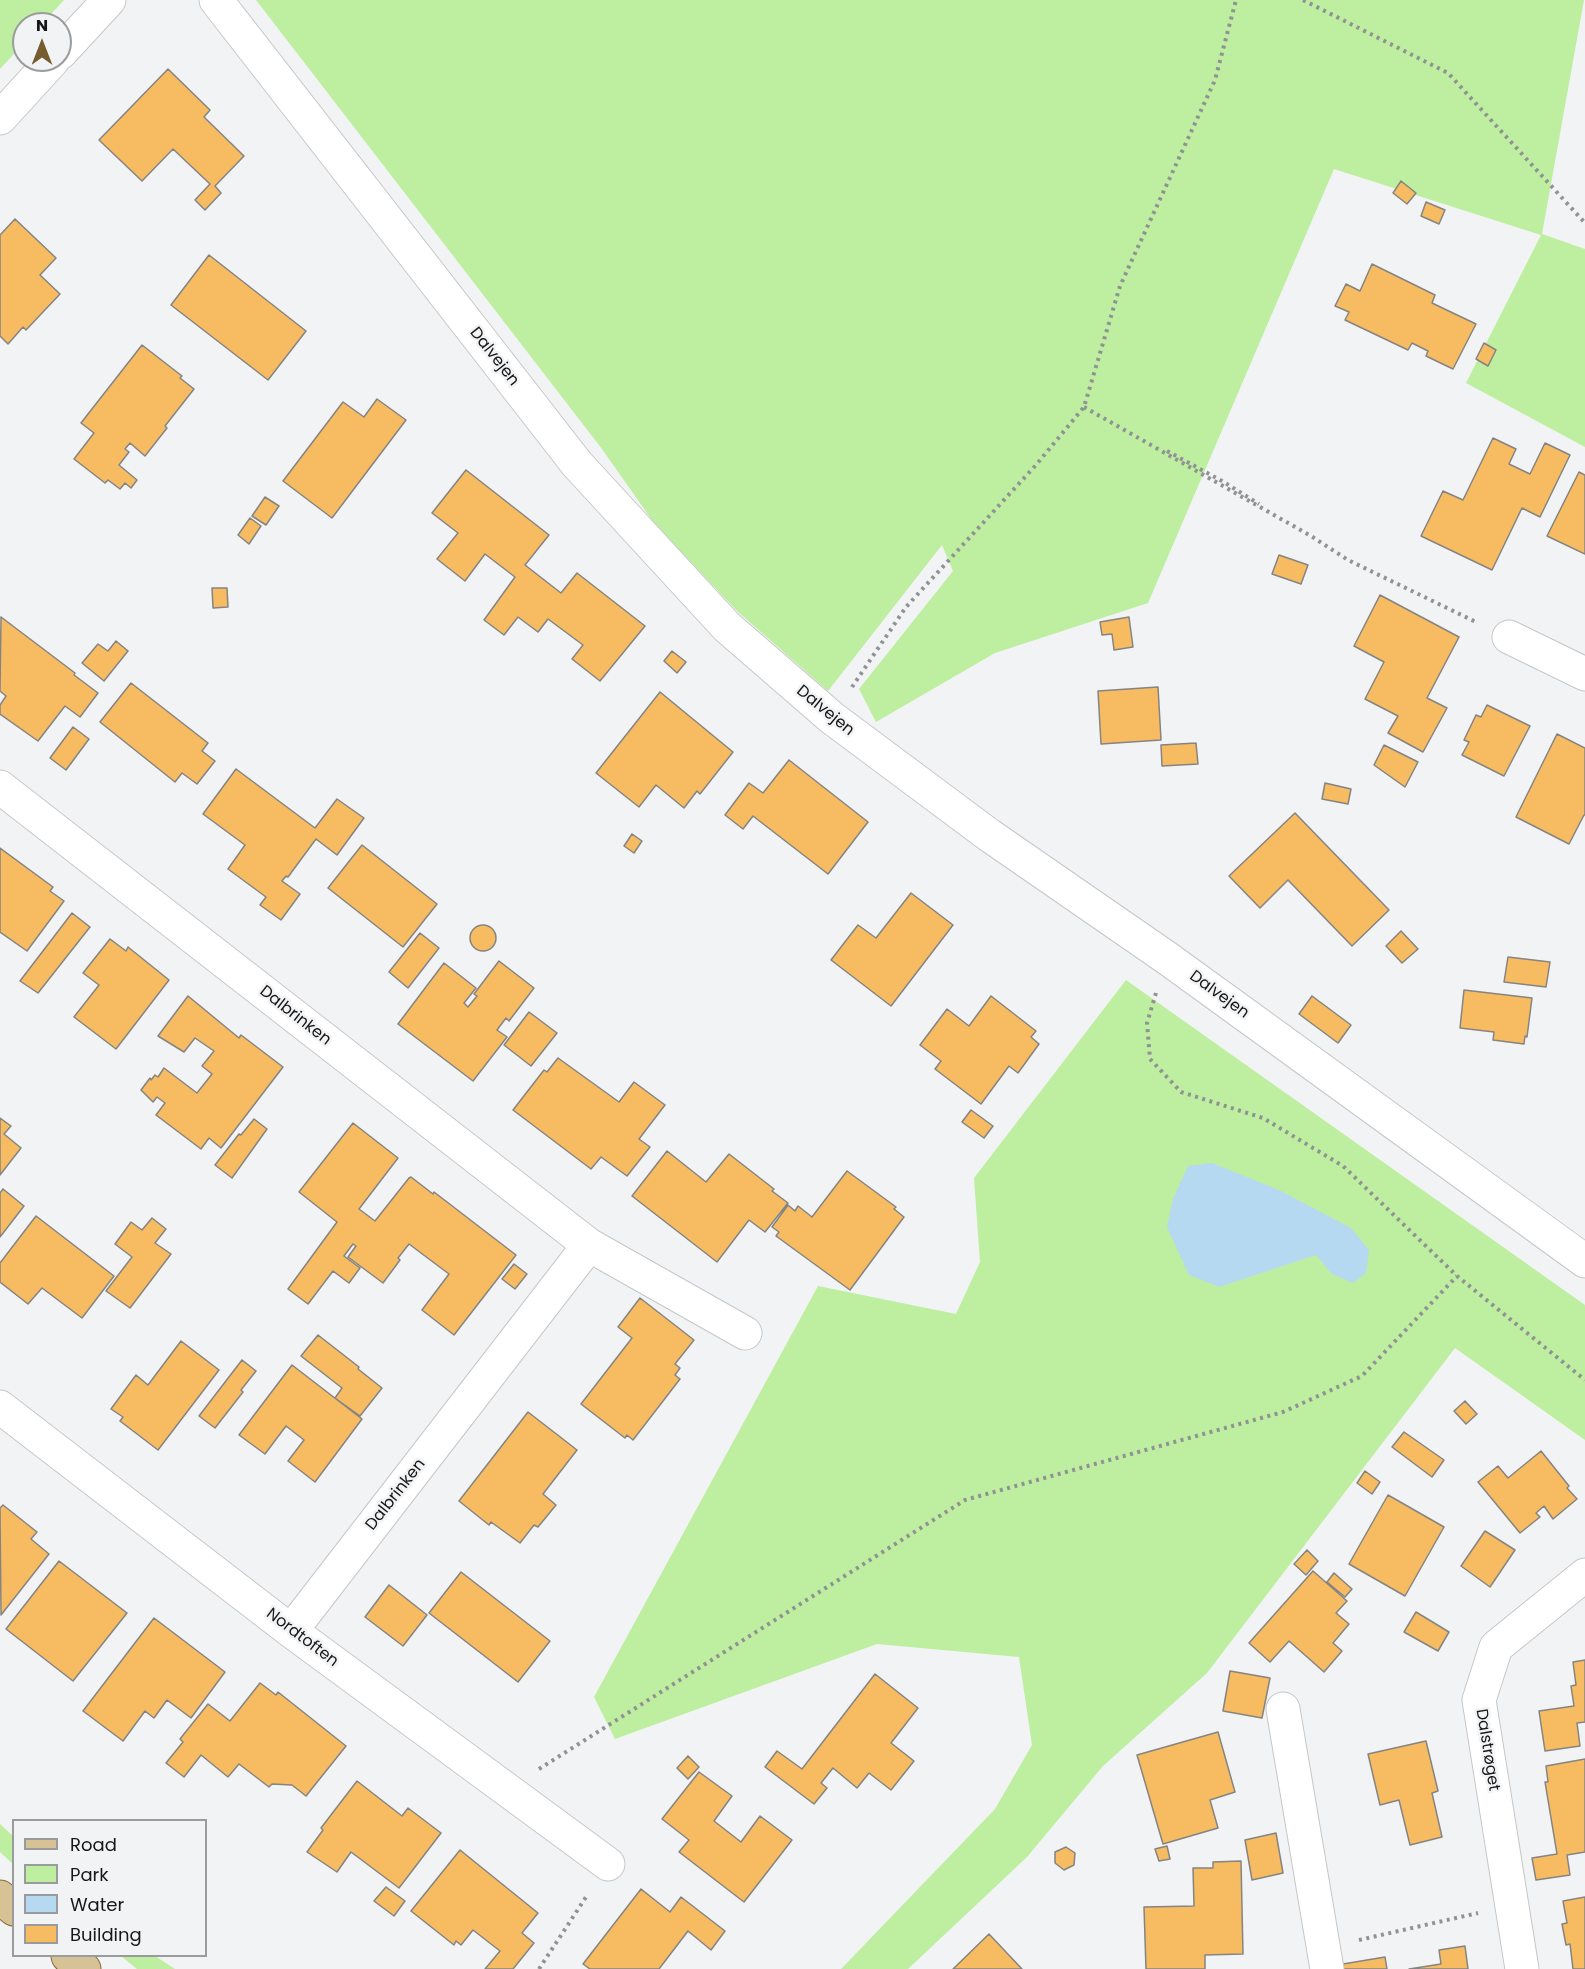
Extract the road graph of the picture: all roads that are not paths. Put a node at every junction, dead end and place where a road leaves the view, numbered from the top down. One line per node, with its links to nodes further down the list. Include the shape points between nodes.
1 (109, 0): 3 (street)
2 (216, 0): 10 (street, Dalvejen, via 577,464 727,627 832,718 989,835 1167,958)
3 (72, 40)
4 (42, 72): 5 (street)
5 (0, 118)
6 (1509, 636): 7 (street)
7 (1585, 674)
8 (0, 787): 9 (street, Dalbrinken)
9 (589, 1245): 11 (street, Dalbrinken); 14 (street, Dalbrinken)
10 (1585, 1261)
11 (745, 1333)
12 (0, 1407): 14 (street, Nordtoften)
13 (1585, 1575): 22 (street, Dalstrøget, via 1496,1647 1479,1700)
14 (291, 1631): 16 (street, Nordtoften)
15 (1283, 1709): 20 (street)
16 (608, 1864)
17 (0, 1897): 18 (main road)
18 (12, 1907)
19 (69, 1957): 21 (main road)
20 (1325, 1958)
21 (84, 1969)
22 (1522, 1969)

